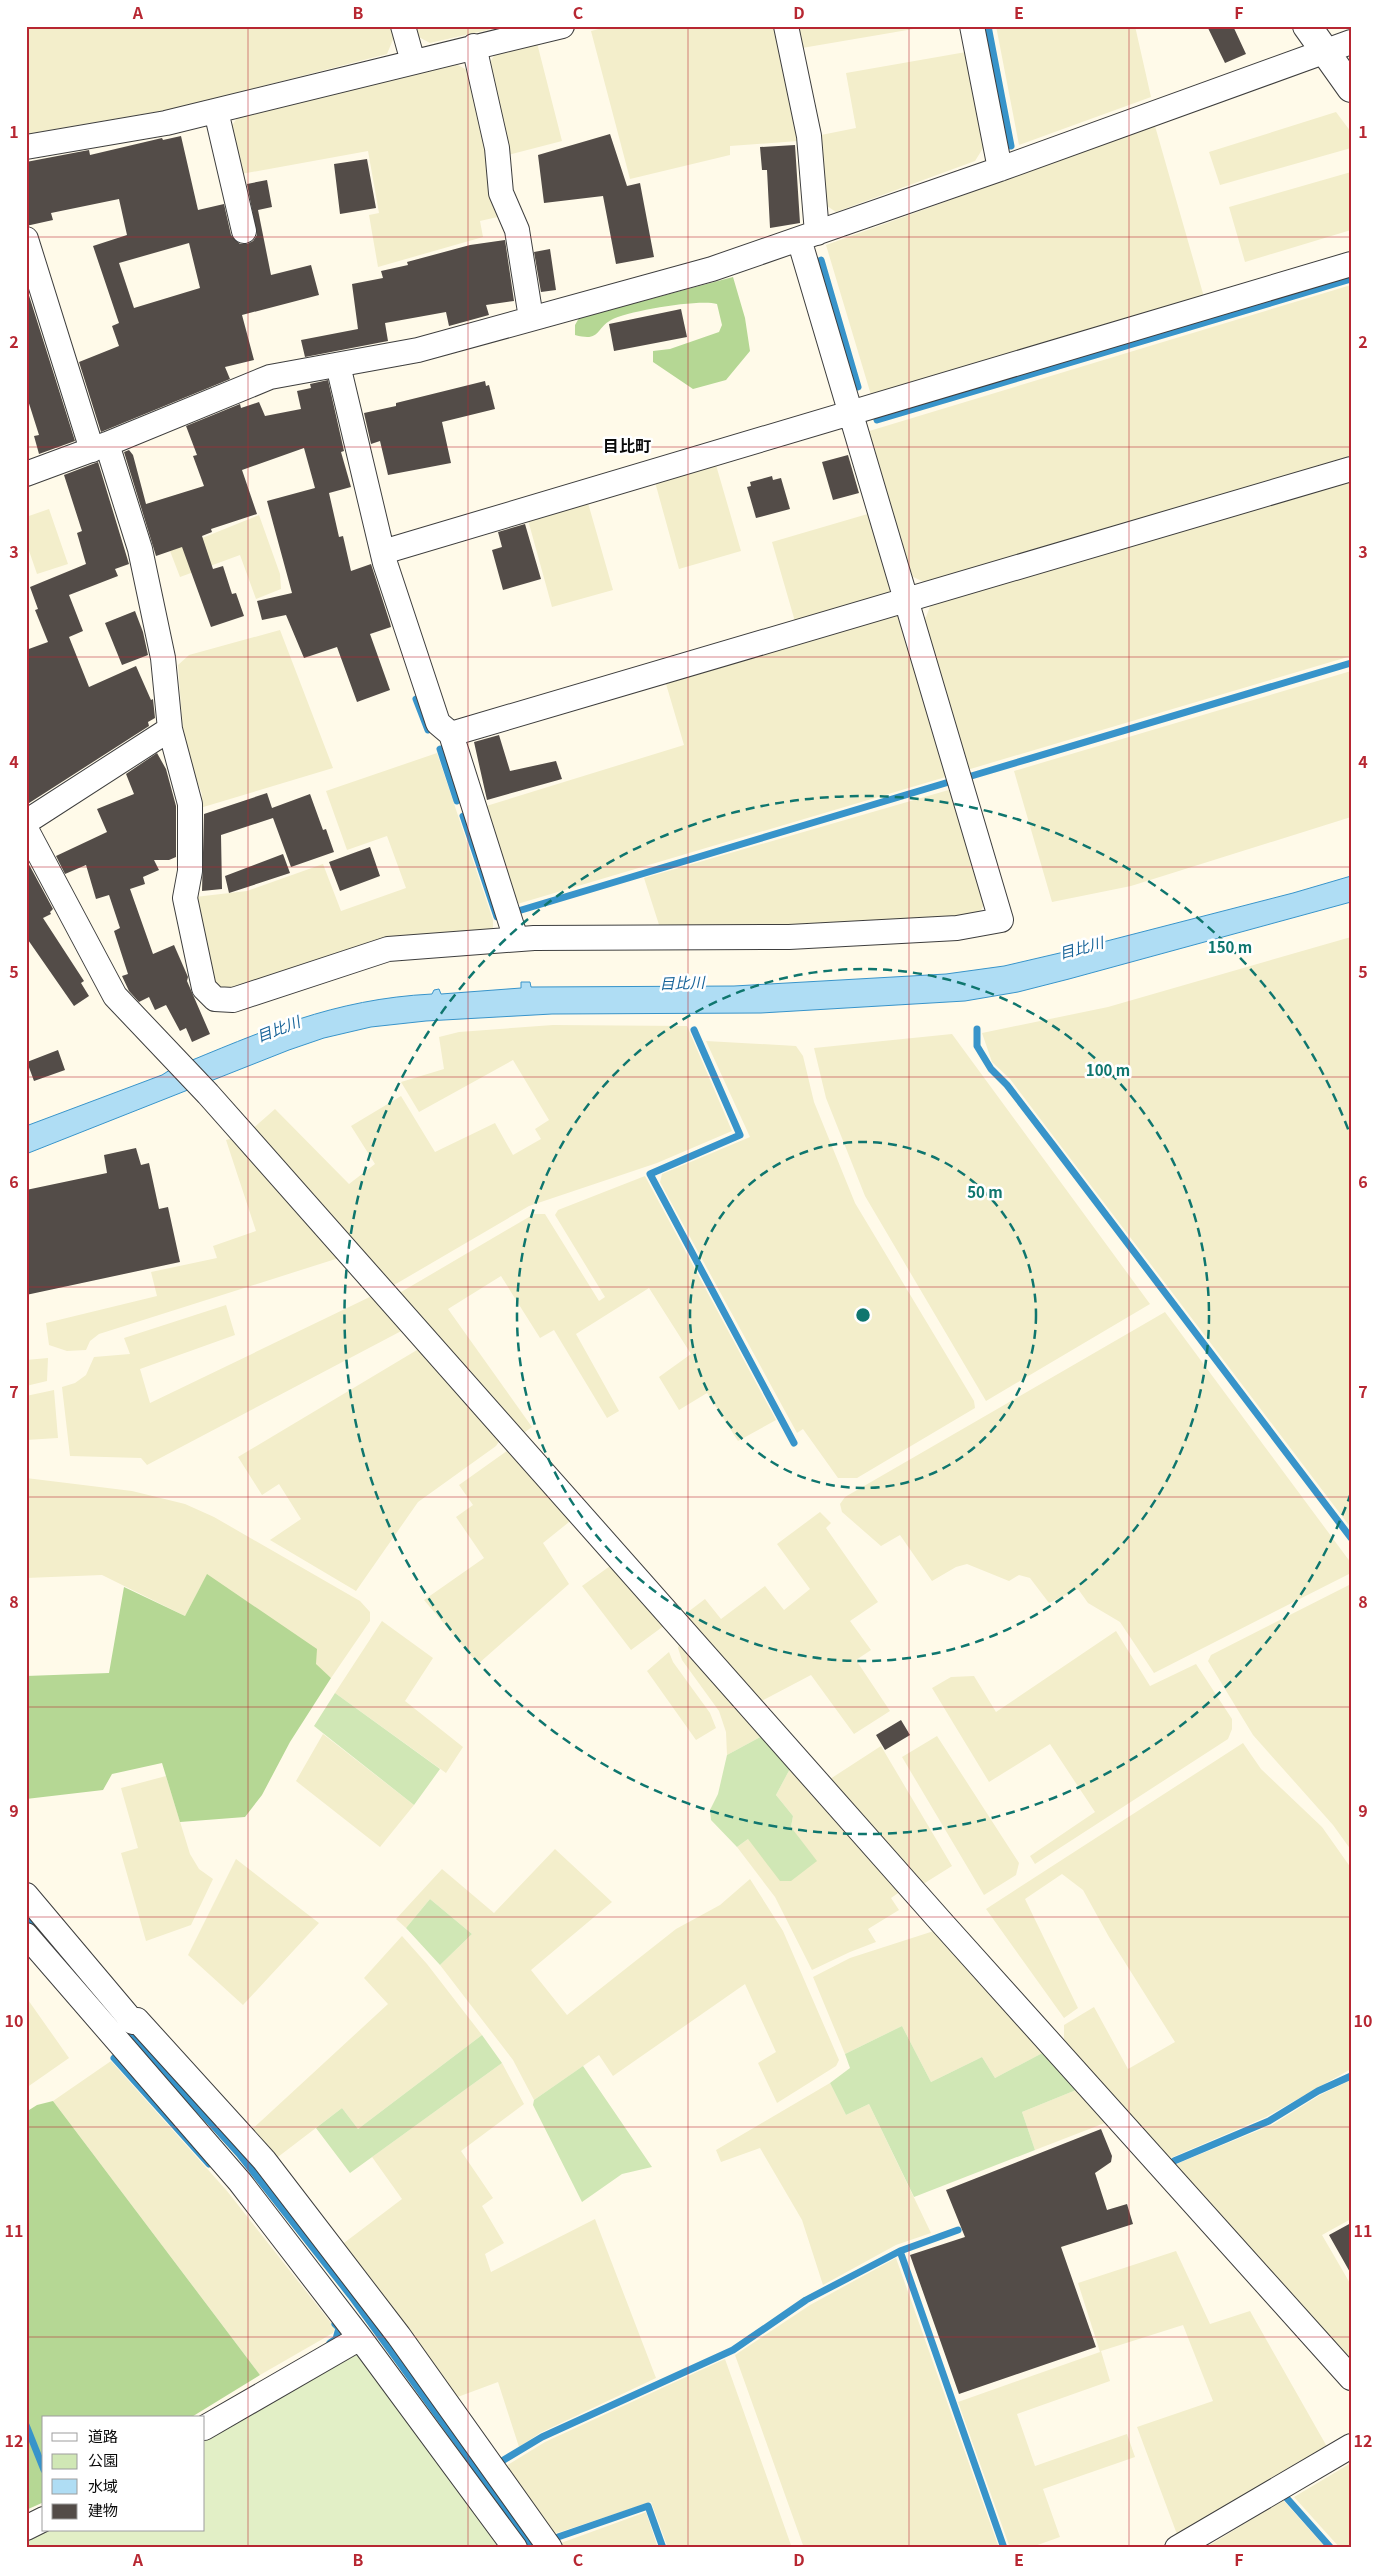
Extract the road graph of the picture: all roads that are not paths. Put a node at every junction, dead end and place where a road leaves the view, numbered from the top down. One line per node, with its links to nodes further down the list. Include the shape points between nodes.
1 (404, 26): 9 (street)
2 (562, 26): 7 (street)
3 (786, 26): 15 (street, via 809,136)
4 (972, 26): 13 (street)
5 (1307, 26): 8 (street)
6 (1351, 42): 8 (street)
7 (474, 46): 9 (street); 18 (street, via 497,148 501,193 517,230)
8 (1325, 52): 10 (street); 13 (street)
9 (413, 62): 11 (street)
10 (1351, 88)
11 (216, 111): 12 (street, via 166,123); 14 (street)
12 (26, 146)
13 (1000, 169): 15 (street)
14 (244, 231)
15 (808, 236): 18 (street, via 712,269); 20 (street)
16 (26, 239): 21 (street)
17 (1351, 264): 20 (street)
18 (531, 318): 19 (street, via 418,350)
19 (338, 365): 21 (street, via 270,377); 24 (street)
20 (851, 412): 24 (street); 25 (street)
21 (99, 447): 23 (street); 26 (street, via 141,556 164,658)
22 (1351, 469): 25 (street)
23 (26, 474)
24 (383, 552): 27 (street, via 438,723)
25 (907, 601): 27 (street); 30 (street, via 1001,920 957,928 789,937)
26 (170, 730): 28 (street); 30 (street, via 190,804 190,871 185,898 204,988 216,999 233,1000 388,949)
27 (451, 734): 30 (street)
28 (26, 822)
29 (26, 830): 37 (street, via 115,996 208,1094)
30 (516, 939)
31 (26, 1896): 34 (street)
32 (26, 1935): 33 (street)
33 (34, 1960): 35 (street)
34 (138, 2019): 35 (street); 43 (street, via 264,2160 399,2336)
35 (114, 2036): 36 (street, via 240,2182)
36 (360, 2338): 38 (street); 42 (street)
37 (1351, 2378)
38 (205, 2427)
39 (1351, 2446): 44 (street)
40 (42, 2520): 41 (street)
41 (26, 2528)
42 (515, 2548)
43 (550, 2548)
44 (1177, 2548)

